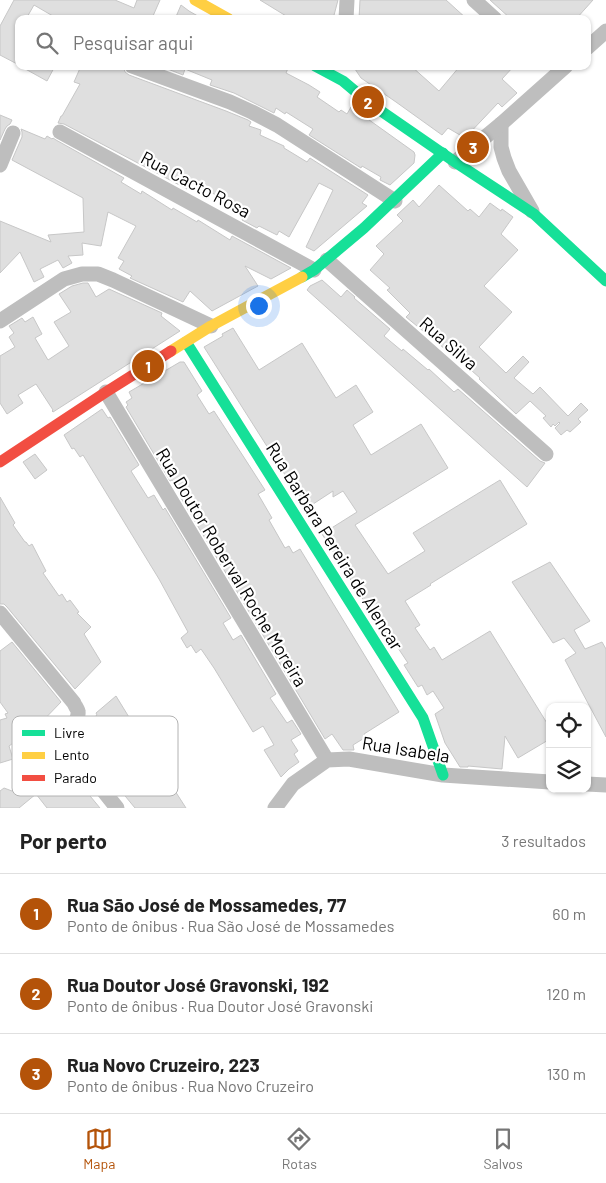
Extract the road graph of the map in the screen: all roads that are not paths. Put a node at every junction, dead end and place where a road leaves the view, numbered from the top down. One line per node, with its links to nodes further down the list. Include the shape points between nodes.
1 (196, 0): 4 (street)
2 (347, 0): 5 (street)
3 (475, 0): 6 (street)
4 (223, 15)
5 (346, 15)
6 (491, 15)
7 (606, 31): 8 (street)
8 (591, 44)
9 (143, 70): 18 (street, via 252,112)
10 (330, 70): 12 (street)
11 (555, 70): 13 (street)
12 (343, 74): 16 (street, via 368,102)
13 (501, 124): 16 (street); 19 (street, via 504,158)
14 (60, 132): 21 (street, Rua Cacto Rosa)
15 (13, 133): 17 (street)
16 (449, 158): 18 (street); 19 (street)
17 (0, 165)
18 (395, 201): 20 (street)
19 (534, 214): 22 (street)
20 (327, 260): 21 (street); 27 (street, Rua Silva)
21 (314, 270): 24 (street)
22 (606, 281)
23 (0, 321): 24 (street, via 64,279 98,274)
24 (211, 326): 25 (street)
25 (186, 342): 26 (street); 32 (street, Rua Barbara Pereira de Alencar, via 423,718)
26 (106, 392): 28 (street); 31 (street, Rua Doutor Roberval Roche Moreira)
27 (546, 454)
28 (0, 462)
29 (0, 613): 30 (street, via 74,703 78,710)
30 (77, 716)
31 (327, 760): 32 (street, Rua Isabela, via 349,759); 38 (street, via 293,784)
32 (443, 775): 33 (street, Rua Isabela)
33 (546, 782)
34 (591, 784): 35 (street)
35 (606, 785)
36 (107, 796): 37 (street)
37 (117, 808)
38 (275, 808)

